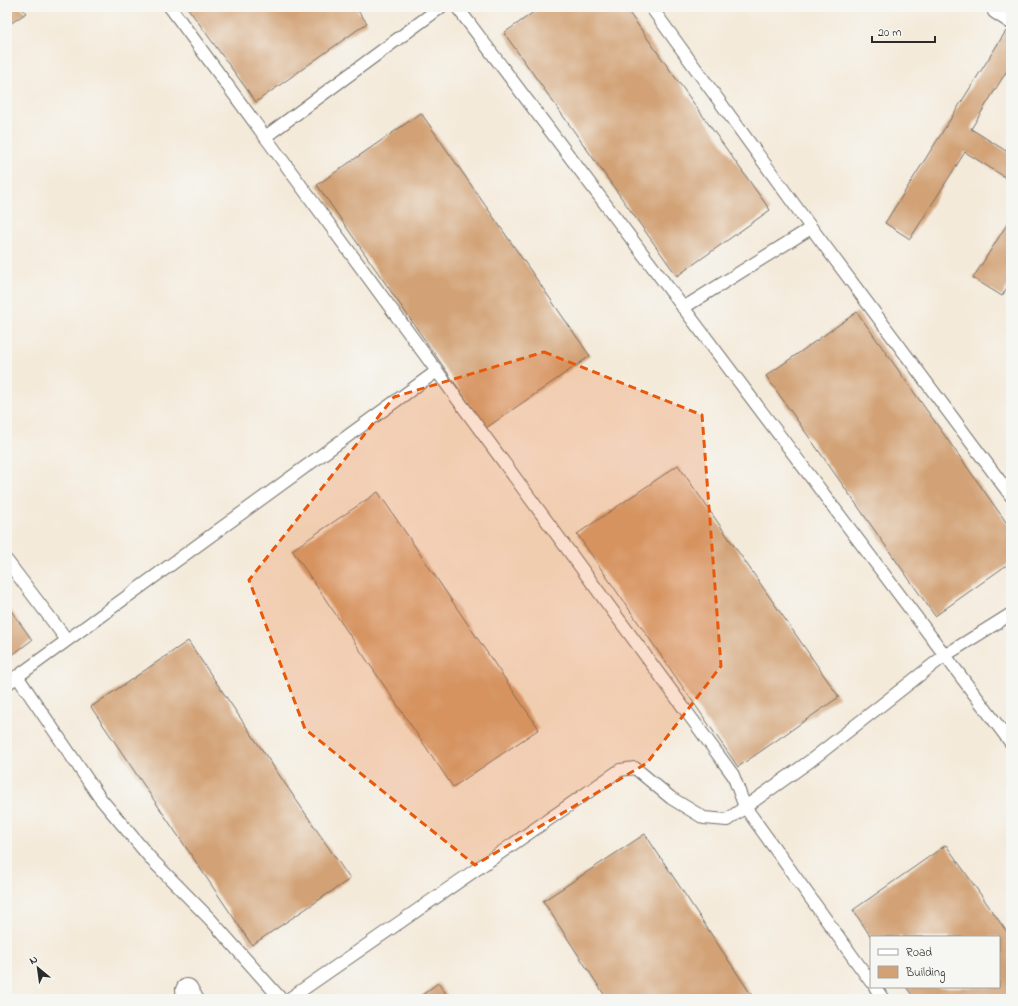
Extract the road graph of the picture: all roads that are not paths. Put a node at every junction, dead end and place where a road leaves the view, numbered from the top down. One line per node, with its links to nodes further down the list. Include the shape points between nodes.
1 (170, 7): 7 (lane)
2 (441, 7): 7 (lane)
3 (457, 7): 9 (lane)
4 (651, 7): 8 (lane)
5 (994, 12): 6 (lane)
6 (1011, 22)
7 (265, 137): 10 (lane)
8 (811, 228): 9 (lane); 11 (lane)
9 (683, 308): 15 (lane)
10 (437, 371): 14 (lane); 19 (lane, via 733,775)
11 (1011, 496)
12 (7, 561): 14 (lane)
13 (1011, 614): 15 (lane)
14 (67, 640): 16 (lane)
15 (944, 656): 18 (lane); 19 (lane, via 810,761)
16 (17, 676): 17 (lane); 22 (lane, via 100,798 152,860 210,919)
17 (7, 684)
18 (1011, 743)
19 (745, 807): 20 (lane); 23 (lane, via 727,820 704,818 671,798 635,768 620,770)
20 (870, 981)
21 (876, 988): 24 (lane)
22 (281, 999)
23 (288, 999)
24 (883, 999)

